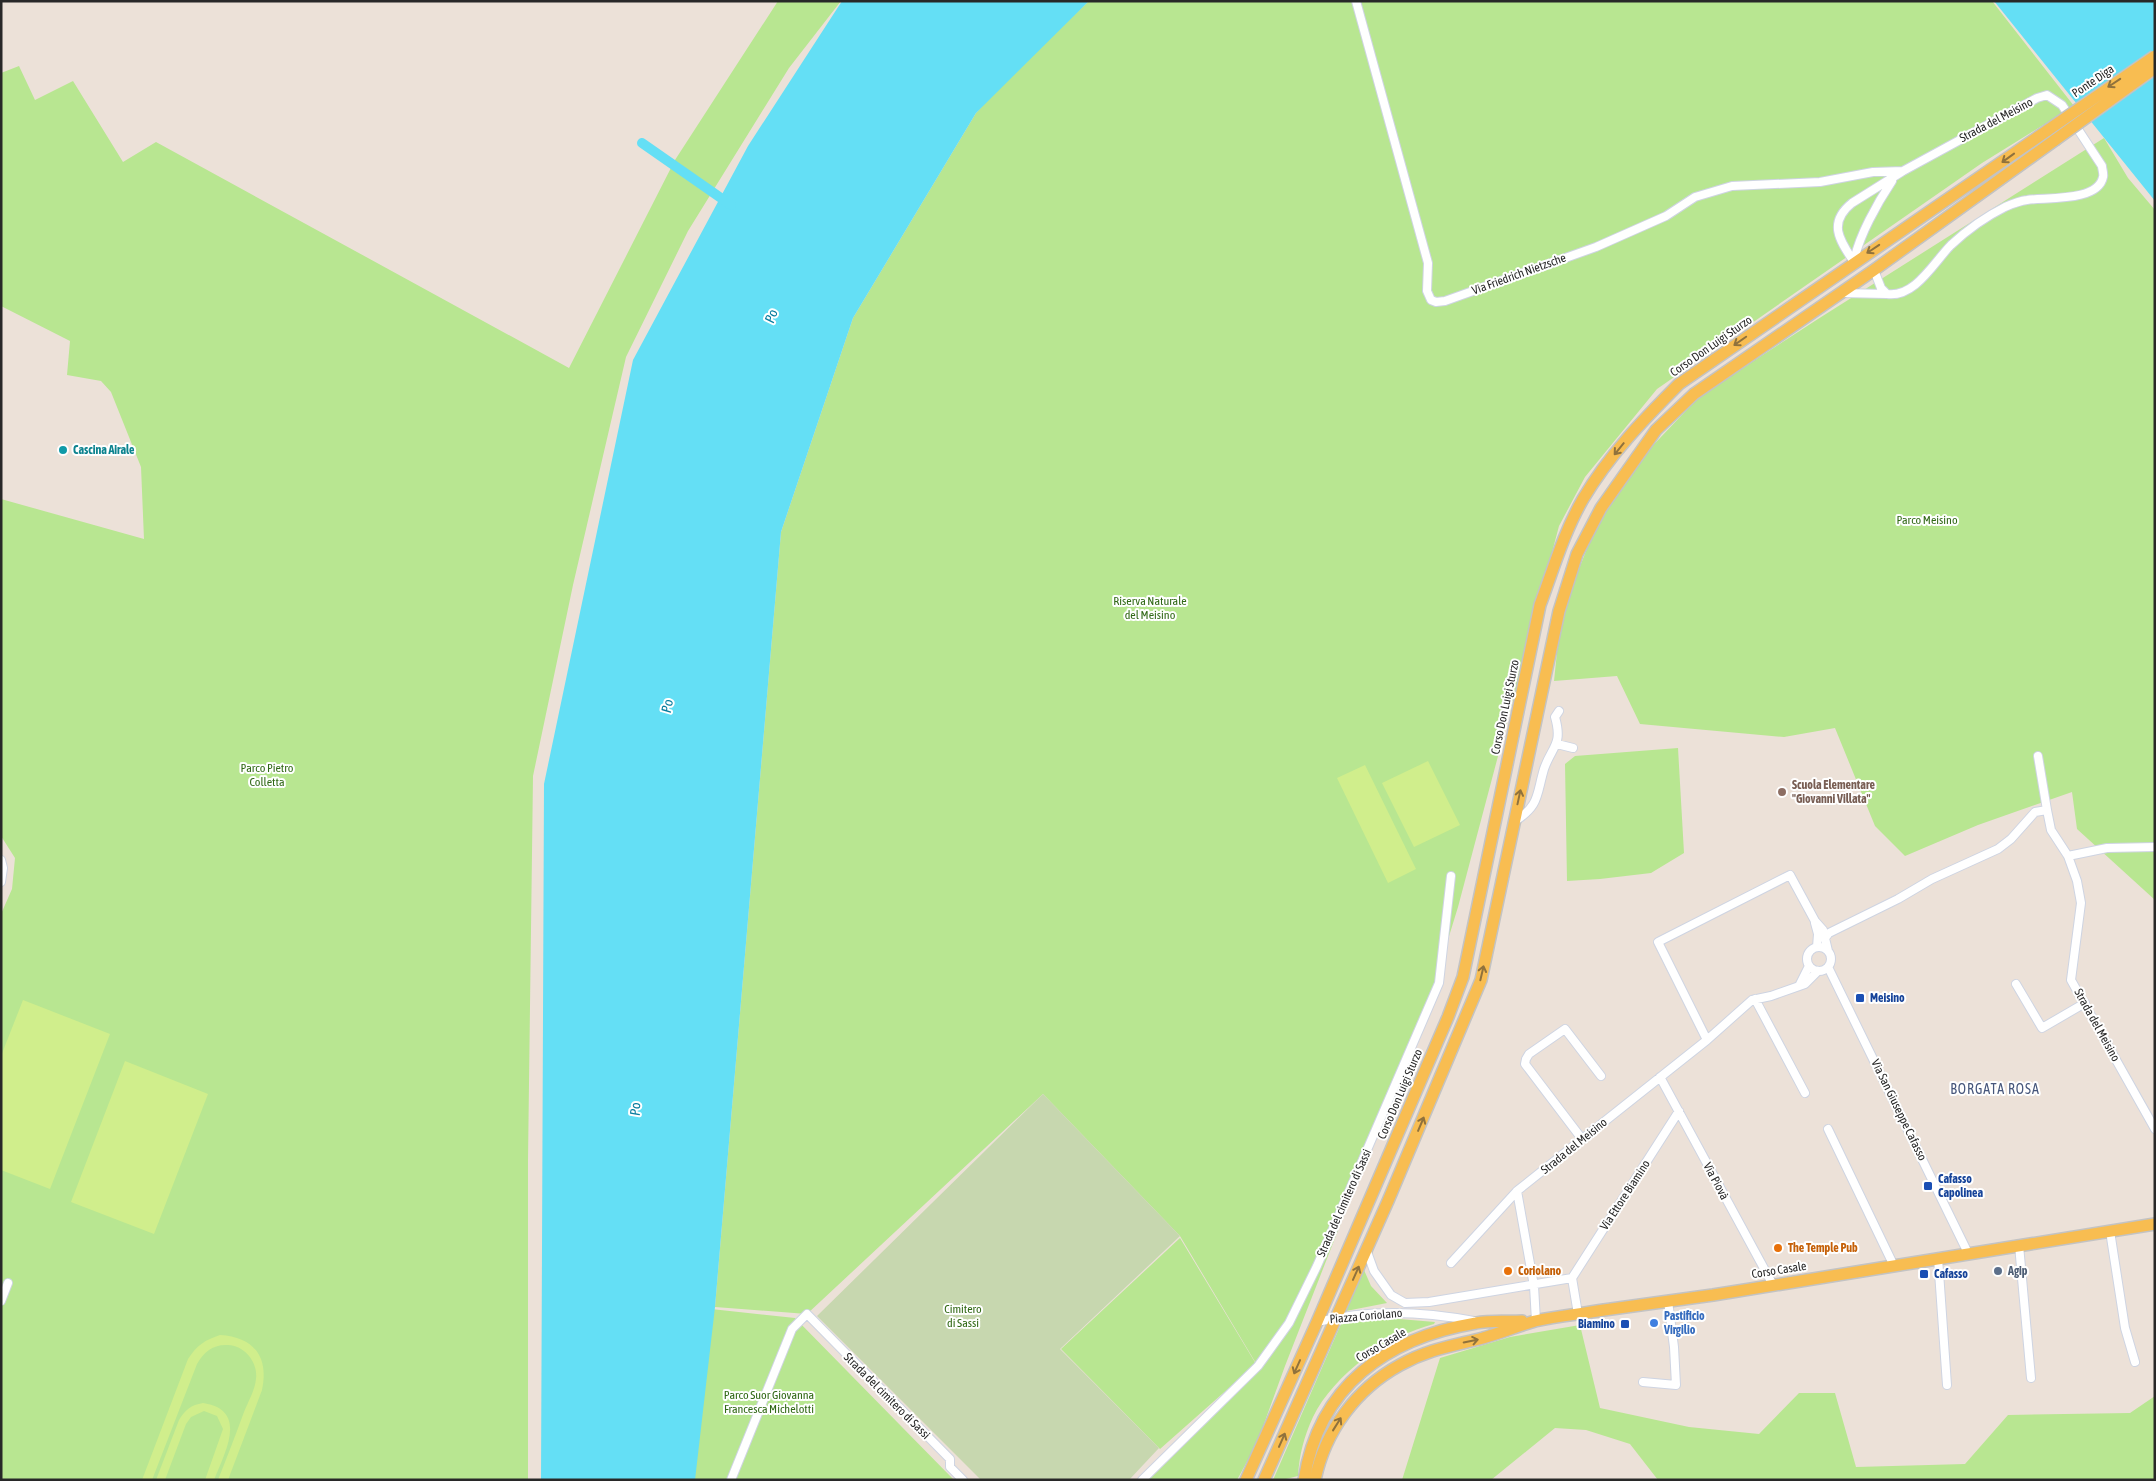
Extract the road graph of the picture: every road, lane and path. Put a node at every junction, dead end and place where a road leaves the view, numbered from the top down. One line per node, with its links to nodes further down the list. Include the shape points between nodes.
1 (1356, 1): 5 (street, Via Friedrich Nietzsche, via 1428,263 1427,291 1431,300 1436,302 1596,247 1666,216 1695,197 1732,186 1820,182 1874,172)
2 (2155, 56): 4 (main road, Ponte Diga, one-way to 4, bridge)
3 (2155, 68): 8 (main road, Ponte Diga, bridge)
4 (2048, 130): 7 (main road, Corso Don Luigi Sturzo, one-way to 7)
5 (1903, 171): 6 (street, Strada del Meisino); 10 (street, Strada del Meisino, via 2047,95 2062,105 2102,166 2104,176 2099,186 2081,195 2026,200 2002,208 1952,244 1913,287 1897,294)
6 (1894, 177): 7 (street, Strada del Meisino, via 1856,250); 7 (street, Strada del Meisino, via 1852,203 1839,218 1838,236)
7 (1854, 262): 62 (main road, Corso Don Luigi Sturzo, one-way to 62, via 1679,384 1606,464 1583,499 1561,547 1540,606 1463,977)
8 (1874, 270): 9 (main road); 10 (street)
9 (1841, 293): 10 (street, Strada del Meisino); 16 (main road, one-way to 9, via 1559,611 1577,554 1601,508 1656,430 1694,394)
10 (1887, 294)
11 (1559, 711): 12 (street, via 1555,717 1559,735)
12 (1557, 744): 13 (street); 16 (street, via 1544,769 1538,797 1528,812)
13 (1573, 748)
14 (2038, 756): 15 (street, Strada del Meisino)
15 (2046, 810): 18 (street, Strada del Meisino, via 2051,830); 23 (street, via 2035,812 1998,849 1932,879)
16 (1514, 822): 45 (main road, one-way to 16, via 1481,980)
17 (2155, 846): 18 (street, via 2108,848)
18 (2068, 856): 32 (street, Strada del Meisino, via 2081,903 2072,980)
19 (1, 860): 21 (street)
20 (1451, 876): 71 (street, Strada del cimitero di Sassi, via 1439,983 1289,1323 1258,1366)
21 (1, 882)
22 (1815, 921): 23 (street); 24 (street); 33 (street, via 1790,875 1658,942)
23 (1825, 938): 25 (street)
24 (1817, 947): 25 (street); 26 (street, via 1808,954)
25 (1828, 951): 27 (street, via 1831,959)
26 (1809, 966): 28 (street); 30 (street)
27 (1828, 967): 28 (street); 46 (street, Via San Giuseppe Cafasso)
28 (1818, 971): 30 (street, Strada del Meisino)
29 (2016, 984): 32 (street, via 2042,1028)
30 (1798, 987): 31 (street, Strada del Meisino)
31 (1755, 999): 33 (street, Strada del Meisino); 36 (street)
32 (2084, 1003): 39 (street, Strada del Meisino)
33 (1707, 1040): 35 (street, Strada del Meisino)
34 (1601, 1076): 40 (street, via 1565,1029 1526,1059 1525,1064)
35 (1660, 1077): 37 (street, Via Piovà); 40 (street, Strada del Meisino)
36 (1805, 1093)
37 (1679, 1111): 50 (street, Via Ettore Biamino); 52 (street, Via Piovà)
38 (1828, 1129): 49 (street)
39 (2155, 1129)
40 (1582, 1139): 41 (street, Strada del Meisino)
41 (1517, 1191): 48 (street, Strada del Meisino); 53 (street)
42 (2155, 1224): 43 (main road, Corso Casale)
43 (2110, 1231): 44 (main road, Corso Casale); 64 (street, via 2125,1328)
44 (2019, 1245): 46 (main road, Corso Casale); 65 (street)
45 (1366, 1249): 55 (street, Piazza Coriolano, via 1374,1271 1391,1295); 60 (main road, one-way to 45)
46 (1968, 1253): 47 (main road, Corso Casale)
47 (1938, 1258): 49 (main road, Corso Casale); 67 (street)
48 (1451, 1263)
49 (1894, 1266): 52 (main road, Corso Casale)
50 (1572, 1278): 53 (street); 59 (street)
51 (8, 1283): 54 (street)
52 (1773, 1285): 57 (main road, Corso Casale)
53 (1534, 1286): 56 (street); 61 (street)
54 (1, 1301)
55 (1405, 1302): 56 (street); 58 (street, Piazza Coriolano)
56 (1429, 1302): 58 (street)
57 (1668, 1302): 59 (main road, Corso Casale); 66 (street, via 1676,1385)
58 (1416, 1312): 60 (street, Piazza Coriolano); 63 (street, Piazza Coriolano)
59 (1578, 1314): 61 (main road, Corso Casale)
60 (1336, 1317): 62 (street, Piazza Coriolano); 73 (main road, one-way to 60)
61 (1536, 1321): 63 (main road, Corso Casale); 68 (main road, Corso Casale, one-way to 61, via 1326,1443 1345,1412 1378,1379 1417,1356)
62 (1317, 1322): 72 (main road, Corso Don Luigi Sturzo, one-way to 72)
63 (1478, 1322): 74 (main road, Corso Casale, via 1410,1342 1358,1374 1323,1418 1309,1452)
64 (2135, 1362)
65 (2031, 1378)
66 (1643, 1382)
67 (1947, 1385)
68 (1316, 1474): 74 (main road)
69 (732, 1480): 70 (street, Strada del cimitero di Sassi, via 792,1329 806,1314 950,1459 950,1467)
70 (963, 1480)
71 (1142, 1480)
72 (1246, 1480)
73 (1264, 1480)
74 (1304, 1480)

